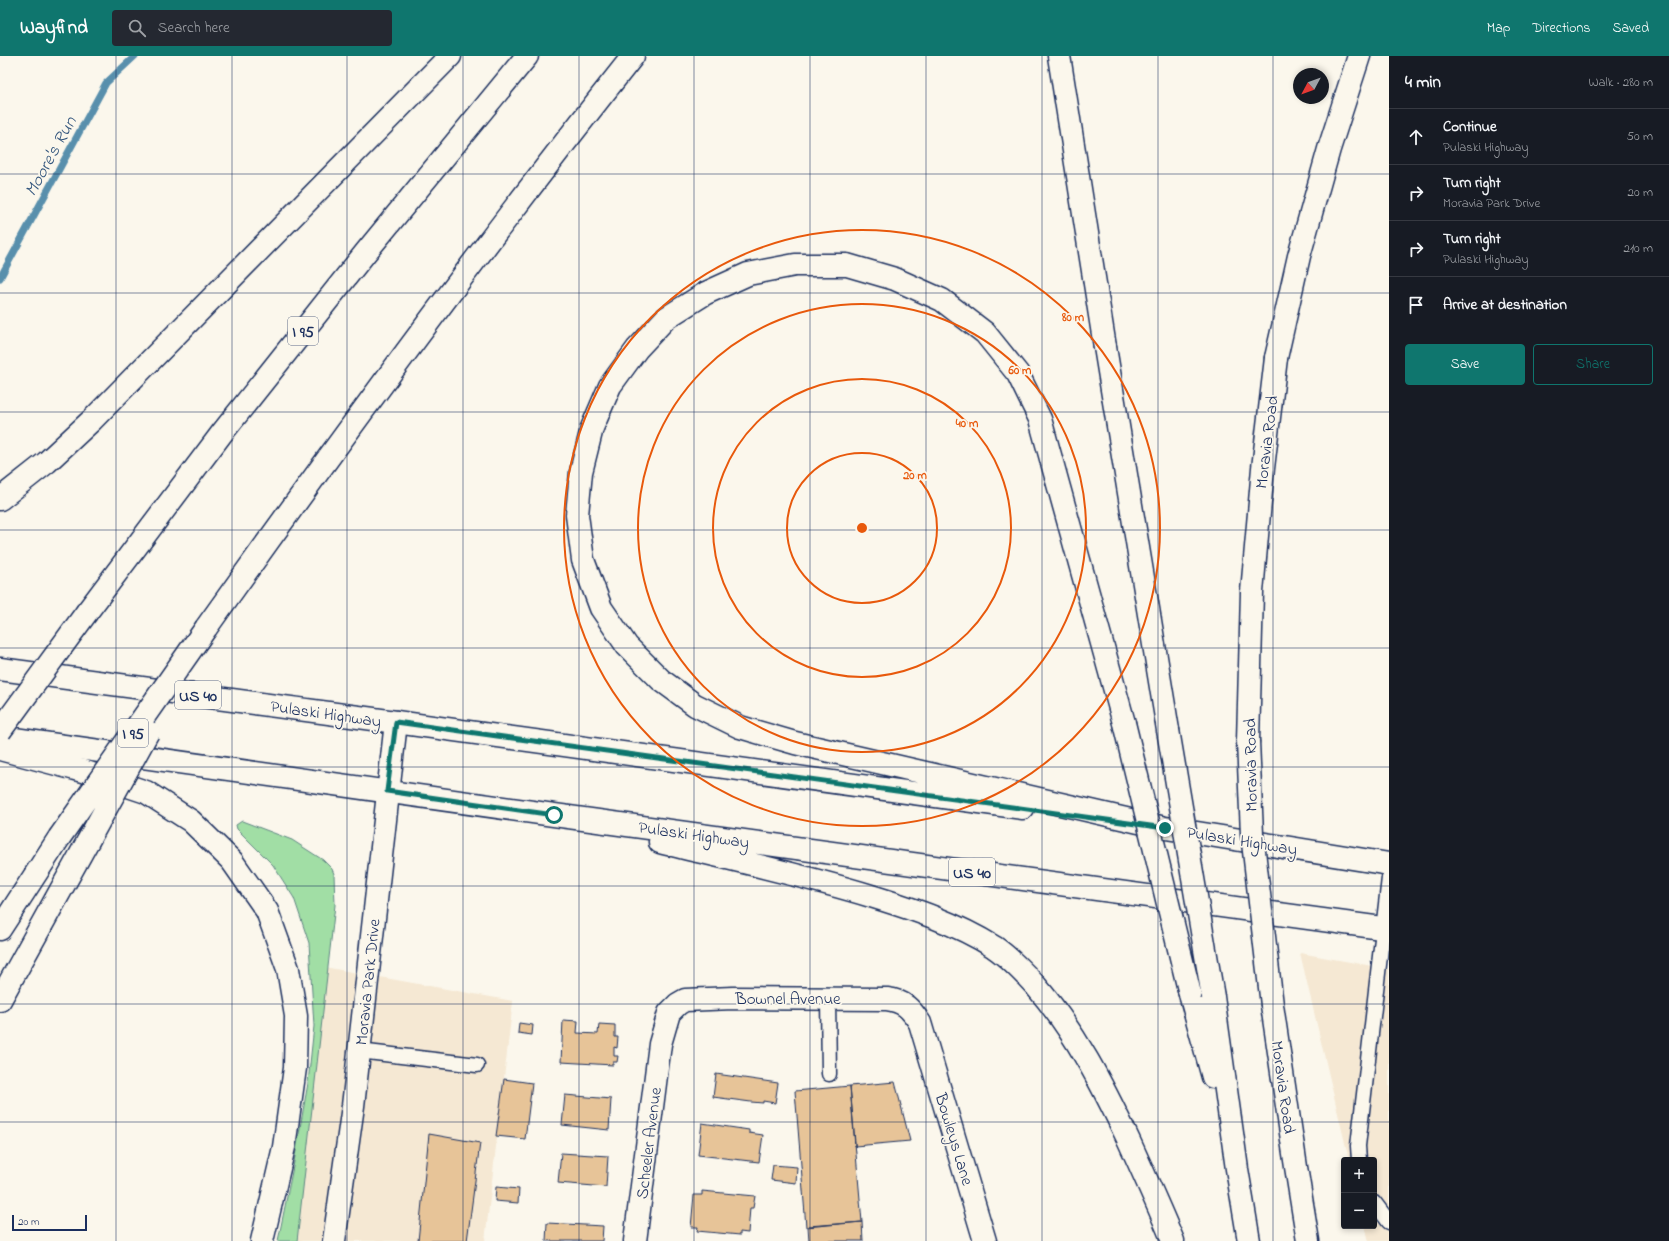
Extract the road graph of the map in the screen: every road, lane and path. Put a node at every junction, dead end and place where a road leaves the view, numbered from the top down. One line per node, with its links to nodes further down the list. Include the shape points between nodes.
1 (450, 56): 6 (main road, via 92,420 47,462)
2 (528, 56): 10 (main road, I 95, bridge, via 371,246 227,427)
3 (633, 56): 7 (main road, I 95, via 436,310)
4 (1059, 56): 28 (main road, bridge, via 1213,997)
5 (1359, 56): 37 (main road, Moravia Road, bridge, via 1299,256 1276,358 1262,468 1252,592 1248,741 1252,834 1272,1005)
6 (0, 499)
7 (206, 628): 18 (main road, I 95, bridge); 21 (main road, bridge)
8 (0, 669): 9 (main road, Pulaski Highway / US 40)
9 (396, 722): 13 (main road, Moravia Park Drive); 15 (main road, Pulaski Highway / US 40)
10 (0, 731)
11 (0, 737): 13 (main road, Pulaski Highway / US 40)
12 (0, 749): 31 (main road, via 146,792 191,821 232,861 267,911 288,969 296,1016 296,1039 295,1068 284,1147)
13 (387, 791): 14 (main road, Pulaski Highway / US 40); 24 (main road, Moravia Park Drive)
14 (554, 815): 19 (main road, Pulaski Highway / US 40); 35 (main road, via 841,887 915,910 960,928 995,948 1023,972 1054,1007 1079,1044 1113,1109)
15 (1165, 828): 16 (main road, Pulaski Highway / US 40); 28 (main road, bridge, via 795,743 740,727 695,705 661,680 627,646 601,608 583,560 577,515 581,472 592,428 610,386 637,349 666,318 706,294 748,274 795,265 847,265 895,279 942,300 985,333 1018,374 1040,419 1124,723 1190,994)
16 (1389, 864)
17 (1389, 878): 19 (lane)
18 (0, 928)
19 (1386, 928): 27 (lane, via 1358,1146)
20 (828, 998): 22 (main road, Bownel Avenue, via 887,999 904,1003 920,1023); 23 (main road, Bownel Avenue, via 685,1000 668,1013); 26 (lane)
21 (0, 1000)
22 (924, 1038): 34 (main road, Bowleys Lane)
23 (660, 1044): 33 (main road, Scheeler Avenue)
24 (359, 1051): 25 (lane); 32 (main road, Moravia Park Drive)
25 (477, 1065)
26 (830, 1074)
27 (1359, 1157)
28 (1237, 1169): 36 (main road)
29 (1377, 1206): 30 (lane)
30 (1389, 1222)
31 (262, 1241)
32 (334, 1241)
33 (635, 1241)
34 (985, 1241)
35 (1173, 1241)
36 (1249, 1241)
37 (1308, 1241)

